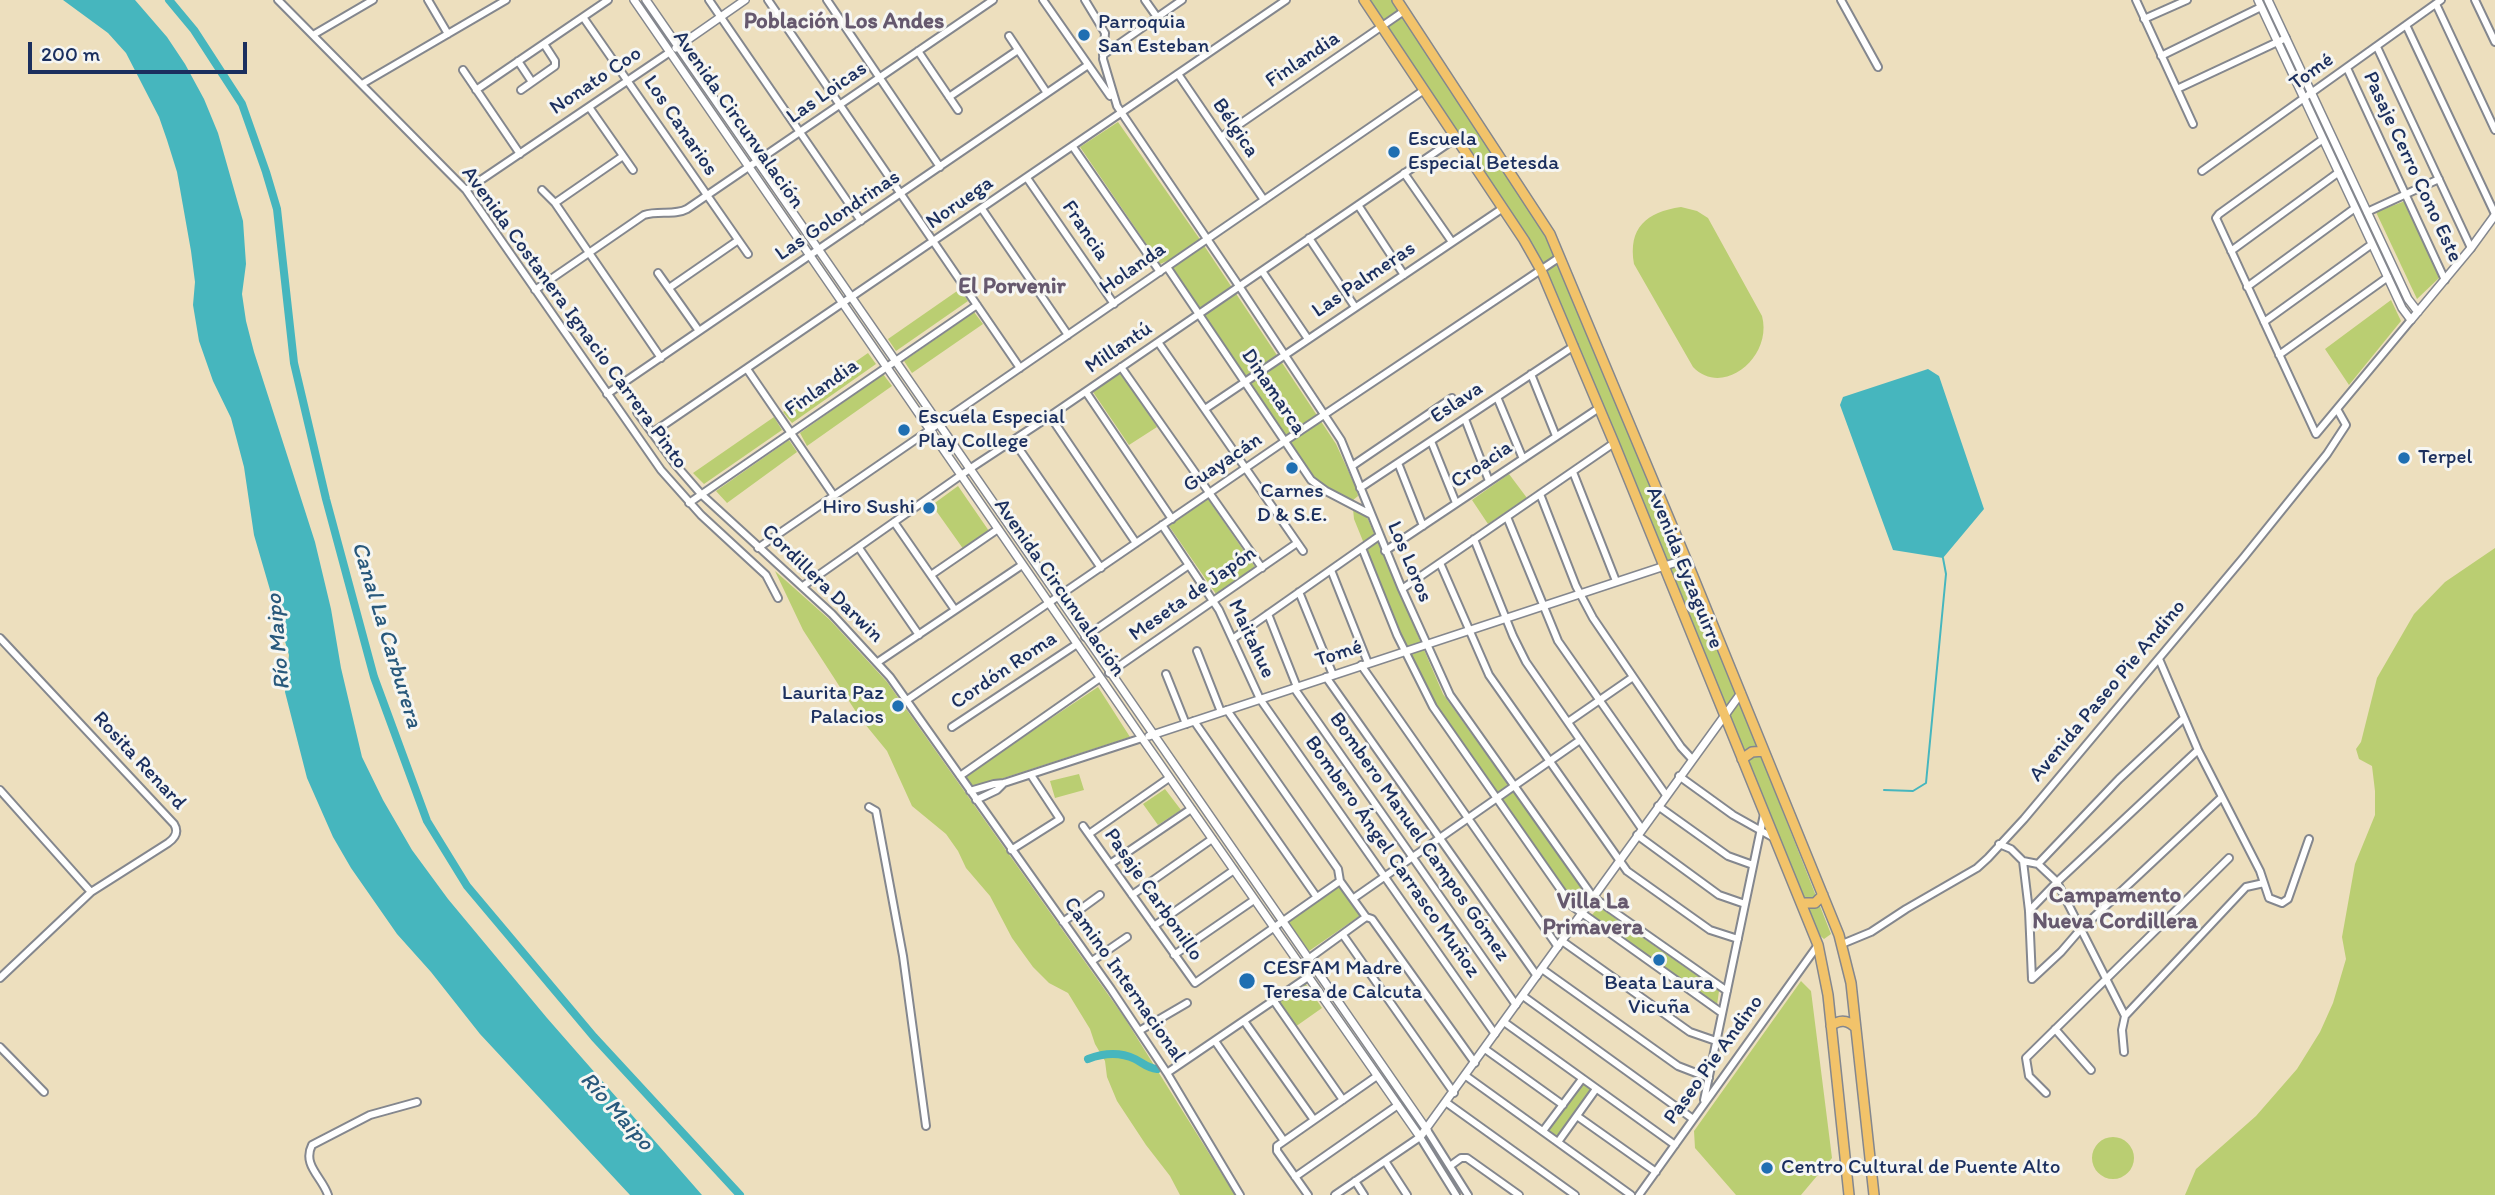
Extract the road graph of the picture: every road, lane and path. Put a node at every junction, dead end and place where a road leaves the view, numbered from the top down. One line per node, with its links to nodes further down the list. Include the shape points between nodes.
1 (278, 0): 35 (street, Avenida Costanera Ignacio Carrera Pinto)
2 (373, 0): 35 (street)
3 (428, 0): 34 (street)
4 (506, 0): 34 (street)
5 (608, 0): 28 (street)
6 (634, 0): 45 (street, Avenida Circunvalación)
7 (646, 0): 41 (street, Avenida Circunvalación)
8 (709, 0): 29 (street)
9 (746, 0): 29 (street, Nonato Coo)
10 (768, 0): 67 (street)
11 (827, 0): 54 (street)
12 (993, 0): 44 (street, Las Loicas)
13 (1043, 0): 49 (street, Los Loros)
14 (1085, 0): 46 (street, Los Loros, via 1104,29)
15 (1145, 0): 30 (street)
16 (1182, 0): 30 (street)
17 (1286, 0): 53 (street, Noruega)
18 (1364, 0): 33 (main road, Avenida Eyzaguirre)
19 (1397, 0): 27 (main road, Avenida Eyzaguirre)
20 (1841, 0): 50 (street)
21 (2136, 0): 31 (street)
22 (2188, 0): 31 (street)
23 (2268, 0): 37 (street)
24 (2475, 0): 39 (street)
25 (2439, 2): 32 (street, Tomé); 72 (street)
26 (2259, 3): 38 (street); 47 (street)
27 (1404, 11): 33 (street, Finlandia); 115 (main road, Avenida Eyzaguirre, via 1540,217)
28 (583, 17): 40 (street); 55 (street, Los Canarios)
29 (720, 17): 41 (street, Nonato Coo); 73 (street)
30 (1157, 17): 46 (street)
31 (2144, 19): 47 (street)
32 (2406, 25): 42 (street, Tomé); 101 (street)
33 (1382, 27): 61 (main road, Avenida Eyzaguirre); 74 (street, Finlandia)
34 (448, 34): 57 (street)
35 (313, 35): 57 (street, Avenida Costanera Ignacio Carrera Pinto)
36 (1009, 36): 43 (street)
37 (2286, 38): 38 (street); 63 (street)
38 (2277, 42): 58 (street); 66 (street)
39 (2495, 42)
40 (544, 44): 48 (street); 56 (street, via 556,64)
41 (678, 47): 45 (street, Nonato Coo); 80 (street, Avenida Circunvalación)
42 (2376, 47): 51 (street, Tomé); 88 (street)
43 (1018, 50): 62 (street); 64 (street)
44 (918, 51): 54 (street, Las Loicas); 64 (street)
45 (670, 52): 55 (street, Nonato Coo); 81 (street, Avenida Circunvalación)
46 (1102, 55): 65 (street, Los Loros)
47 (2161, 55): 58 (street)
48 (518, 61): 56 (street); 59 (street)
49 (1088, 65): 62 (street, Las Golondrinas); 65 (street, Los Loros)
50 (1878, 67)
51 (2347, 68): 63 (street, Tomé); 92 (street, Pasaje Cerro Cono Este)
52 (463, 70): 59 (street)
53 (1178, 75): 70 (street, Noruega); 74 (street, Bélgica)
54 (879, 78): 67 (street, Las Loicas); 82 (street)
55 (628, 81): 68 (street, Nonato Coo); 93 (street, Los Canarios)
56 (532, 82): 60 (street)
57 (362, 84): 89 (street, Avenida Costanera Ignacio Carrera Pinto)
58 (2177, 89): 71 (street)
59 (477, 90): 78 (street)
60 (521, 90)
61 (1424, 90): 75 (main road, Avenida Eyzaguirre); 94 (street, Holanda)
62 (1047, 93): 82 (street, Las Golondrinas)
63 (2312, 93): 66 (street, Tomé); 100 (street)
64 (949, 97): 69 (street)
65 (1113, 99): 70 (street, Los Loros)
66 (2304, 99): 76 (street); 84 (street, Tomé)
67 (840, 105): 73 (street, Las Loicas); 91 (street)
68 (589, 107): 78 (street, Nonato Coo); 79 (street)
69 (958, 110)
70 (1121, 114): 77 (street, Noruega); 104 (street, Los Loros)
71 (2193, 124)
72 (2495, 130)
73 (800, 132): 80 (street, Las Loicas); 102 (street)
74 (1221, 137): 94 (street, Bélgica)
75 (1456, 138): 86 (street, Millantú); 97 (main road, Avenida Eyzaguirre)
76 (2323, 139): 85 (street); 111 (street, via 2217,216)
77 (1073, 147): 87 (street, Noruega); 119 (street)
78 (520, 154): 89 (street, Nonato Coo)
79 (623, 156): 83 (street); 95 (street)
80 (757, 162): 81 (street, Las Loicas); 110 (street, Avenida Circunvalación)
81 (749, 167): 93 (street, Las Loicas); 114 (street, Avenida Circunvalación)
82 (940, 167): 91 (street, Las Golondrinas)
83 (633, 170)
84 (2202, 171)
85 (2339, 172): 98 (street); 111 (street)
86 (1404, 173): 96 (street, Millantú); 107 (street)
87 (1027, 178): 99 (street, Noruega); 130 (street, Francia)
88 (2439, 179): 92 (street); 109 (street)
89 (466, 190): 127 (street, Avenida Costanera Ignacio Carrera Pinto)
90 (542, 190): 95 (street)
91 (901, 194): 102 (street, Las Golondrinas); 106 (street)
92 (2405, 194): 100 (street); 123 (street, Pasaje Cerro Cono Este)
93 (706, 196): 105 (street, Los Canarios); 112 (street, Las Loicas, via 682,212 645,215)
94 (1264, 200): 104 (street, Holanda)
95 (555, 203): 112 (street)
96 (1358, 205): 103 (street, Millantú); 121 (street)
97 (1503, 208): 107 (street, Las Palmeras); 117 (main road, Avenida Eyzaguirre)
98 (2356, 208): 108 (street); 125 (street)
99 (982, 209): 106 (street, Noruega); 138 (street)
100 (2367, 212): 133 (street)
101 (2495, 215): 109 (street)
102 (861, 221): 110 (street, Las Golondrinas)
103 (1309, 238): 118 (street, Millantú); 132 (street)
104 (1207, 239): 116 (street, Holanda); 124 (street, Los Loros)
105 (737, 241): 113 (street, Los Canarios); 126 (street)
106 (934, 242): 128 (street, Noruega); 131 (street)
107 (1452, 242): 121 (street, Las Palmeras)
108 (2372, 244): 122 (street); 136 (street)
109 (2471, 248): 123 (street)
110 (818, 251): 114 (street, Las Golondrinas); 128 (street, Avenida Circunvalación)
111 (2231, 251): 125 (street)
112 (589, 253): 127 (street, Las Loicas); 144 (street)
113 (748, 254)
114 (810, 256): 129 (street, Avenida Circunvalación); 137 (street, Las Golondrinas)
115 (1560, 257): 117 (street, Guayacán); 203 (main road, Avenida Eyzaguirre)
116 (1167, 267): 119 (street, Holanda); 134 (street, Dinamarca)
117 (1541, 270): 141 (main road, Avenida Eyzaguirre); 160 (street, Guayacán)
118 (1262, 271): 124 (street, Millantú); 139 (street)
119 (1160, 272): 130 (street, Holanda)
120 (658, 273): 126 (street)
121 (1404, 275): 132 (street, Las Palmeras)
122 (2388, 277): 135 (street); 143 (street)
123 (2445, 280): 133 (street)
124 (1240, 286): 134 (street, Millantú); 142 (street, Los Loros)
125 (2248, 287): 136 (street)
126 (669, 289): 137 (street)
127 (535, 290): 153 (street, Avenida Costanera Ignacio Carrera Pinto)
128 (851, 299): 129 (street, Noruega); 145 (street, Avenida Circunvalación)
129 (844, 304): 146 (street, Avenida Circunvalación); 149 (street, Noruega)
130 (1114, 304): 138 (street, Holanda)
131 (977, 305): 145 (street, Finlandia); 148 (street)
132 (1355, 307): 139 (street, Las Palmeras)
133 (2418, 312): 135 (street)
134 (1199, 314): 140 (street, Millantú); 151 (street, Dinamarca)
135 (2411, 320): 158 (street)
136 (2264, 322): 143 (street)
137 (699, 331): 144 (street, Las Golondrinas)
138 (1068, 335): 148 (street, Holanda)
139 (1308, 339): 142 (street, Las Palmeras)
140 (1158, 342): 147 (street, Millantú); 157 (street)
141 (1574, 346): 150 (street, Eslava); 156 (main road, Avenida Eyzaguirre)
142 (1284, 354): 151 (street, Las Palmeras); 160 (street, Los Loros)
143 (2279, 355): 158 (street, via 2316,434)
144 (661, 358): 153 (street, Las Golondrinas)
145 (894, 360): 146 (street, Finlandia); 163 (street, Avenida Circunvalación)
146 (886, 366): 164 (street, Avenida Circunvalación); 165 (street, Finlandia)
147 (1121, 367): 152 (street, Millantú); 181 (street)
148 (1020, 368): 163 (street, Holanda)
149 (747, 369): 165 (street); 166 (street, Noruega)
150 (1531, 374): 154 (street, Eslava); 167 (street)
151 (1244, 381): 157 (street, Las Palmeras); 169 (street, Dinamarca)
152 (1086, 392): 161 (street, Millantú); 189 (street)
153 (607, 394): 185 (street, Avenida Costanera Ignacio Carrera Pinto)
154 (1497, 397): 162 (street, Eslava); 172 (street)
155 (1452, 398): 174 (street)
156 (1599, 408): 167 (street, Croacia); 171 (main road, Avenida Eyzaguirre)
157 (1205, 409): 175 (street)
158 (2336, 409): 234 (street, Avenida Paseo Pie Andino, via 2346,425 2328,454)
159 (637, 412): 166 (street, Cordillera Darwin)
160 (1324, 415): 169 (street, Guayacán); 174 (street, Los Loros)
161 (1050, 416): 168 (street, Millantú); 196 (street)
162 (1465, 419): 170 (street, Eslava); 179 (street)
163 (938, 424): 164 (street, Holanda); 176 (street, Avenida Circunvalación)
164 (930, 430): 178 (street, Avenida Circunvalación); 184 (street, Holanda)
165 (790, 431): 182 (street, Finlandia); 184 (street)
166 (652, 433): 182 (street, Cordillera Darwin)
167 (1556, 436): 172 (street, Croacia)
168 (1013, 440): 176 (street, Millantú); 208 (street)
169 (1284, 441): 175 (street, Guayacán); 187 (street, Dinamarca, via 1315,484)
170 (1431, 441): 173 (street, Eslava); 186 (street)
171 (1614, 443): 177 (street); 207 (main road, Avenida Eyzaguirre)
172 (1523, 459): 179 (street, Croacia)
173 (1398, 463): 180 (street, Eslava); 192 (street)
174 (1352, 466): 180 (street, Los Loros)
175 (1246, 468): 181 (street, Guayacán); 197 (street)
176 (969, 469): 178 (street, Millantú); 217 (street, Avenida Circunvalación)
177 (1573, 472): 183 (street); 212 (street)
178 (961, 475): 190 (street, Millantú); 193 (street, Avenida Circunvalación)
179 (1489, 481): 186 (street, Croacia)
180 (1360, 488): 187 (street, Los Loros)
181 (1209, 493): 189 (street, Guayacán); 209 (street)
182 (701, 494): 185 (street, Finlandia); 198 (street, Cordillera Darwin)
183 (1540, 494): 188 (street); 216 (street)
184 (834, 496): 198 (street, Holanda)
185 (689, 503): 218 (street, Avenida Costanera Ignacio Carrera Pinto, via 766,575)
186 (1456, 503): 192 (street, Croacia)
187 (1370, 514): 194 (street, Los Loros)
188 (1507, 517): 195 (street); 221 (street)
189 (1172, 519): 191 (street, Guayacán)
190 (894, 522): 199 (street, Millantú); 211 (street)
191 (1163, 525): 196 (street, Guayacán); 206 (street, Maitahue)
192 (1423, 526): 202 (street, Croacia)
193 (998, 529): 205 (street, Avenida Circunvalación); 211 (street)
194 (1379, 536): 200 (street); 202 (street, Los Loros)
195 (1474, 540): 204 (street); 224 (street)
196 (1136, 543): 208 (street, Guayacán)
197 (1297, 543): 201 (street); 209 (street, Meseta de Japón)
198 (758, 548): 213 (street, Cordillera Darwin)
199 (859, 548): 213 (street, Millantú); 226 (street)
200 (1362, 548): 210 (street); 233 (street)
201 (1303, 551)
202 (1385, 551): 214 (street, Los Loros)
203 (1686, 559): 207 (street, Tomé); 243 (main road, Avenida Eyzaguirre)
204 (1440, 563): 214 (street); 225 (street)
205 (1023, 565): 220 (street, Avenida Circunvalación); 222 (street)
206 (1189, 565): 219 (street, Maitahue); 227 (street, Cordón Roma)
207 (1664, 566): 212 (street, Tomé); 248 (main road, Avenida Eyzaguirre)
208 (1101, 568): 217 (street, Guayacán)
209 (1262, 568): 219 (street, Meseta de Japón)
210 (1331, 570): 215 (street); 236 (street)
211 (931, 575): 222 (street)
212 (1616, 582): 216 (street, Tomé)
213 (803, 586): 235 (street, Cordillera Darwin)
214 (1402, 589): 231 (street, Los Loros)
215 (1299, 592): 223 (street); 239 (street)
216 (1580, 593): 221 (street, Tomé); 240 (street)
217 (1057, 597): 220 (street, Guayacán); 227 (street, Avenida Circunvalación)
218 (778, 598)
219 (1213, 601): 229 (street, Maitahue); 237 (street, Meseta de Japón)
220 (1049, 603): 230 (street, Avenida Circunvalación); 245 (street, Guayacán)
221 (1542, 606): 224 (street, Tomé); 246 (street, via 1558,641)
222 (955, 610): 226 (street)
223 (1268, 614): 229 (street); 242 (street, Bombero Manuel Campos Gómez)
224 (1505, 618): 225 (street, Tomé); 251 (street, via 1526,662)
225 (1468, 630): 231 (street, Tomé); 260 (street, via 1495,684)
226 (919, 635): 235 (street)
227 (1085, 637): 237 (street, Avenida Circunvalación)
228 (0, 638): 300 (street, Rosita Renard, via 176,827 175,838)
229 (1234, 638): 244 (street, Maitahue)
230 (1077, 644): 241 (street, Avenida Circunvalación); 252 (street, Cordón Roma)
231 (1426, 644): 233 (street, Tomé); 266 (street, Los Loros, via 1451,695)
232 (1197, 650): 247 (street)
233 (1405, 651): 236 (street, Tomé); 271 (street, via 1433,707)
234 (2159, 659): 249 (street); 286 (street, Avenida Paseo Pie Andino)
235 (878, 662): 245 (street, Cordillera Darwin)
236 (1365, 664): 239 (street, Tomé); 277 (street)
237 (1109, 673): 253 (street, Avenida Circunvalación)
238 (1166, 674): 250 (street)
239 (1330, 676): 242 (street, Tomé); 282 (street)
240 (1633, 677): 246 (street); 258 (street)
241 (1101, 678): 254 (street, Avenida Circunvalación); 262 (street)
242 (1295, 687): 244 (street, Tomé); 288 (street, Bombero Manuel Campos Gómez)
243 (1741, 693): 248 (street); 257 (main road, Avenida Eyzaguirre)
244 (1260, 699): 247 (street, Tomé); 296 (street, Bombero Ángel Carrasco Muñoz)
245 (907, 700): 262 (street, Cordillera Darwin)
246 (1599, 700): 251 (street); 269 (street)
247 (1224, 711): 250 (street, Tomé); 297 (street, via 1338,869)
248 (1724, 713): 258 (street); 259 (main road, Avenida Eyzaguirre)
249 (2184, 718): 256 (street); 293 (street)
250 (1190, 722): 253 (street, Tomé); 304 (street)
251 (1568, 722): 255 (street)
252 (952, 727)
253 (1152, 735): 254 (street, Tomé); 313 (street, Avenida Circunvalación)
254 (1142, 738): 261 (street, Tomé); 264 (street, Avenida Circunvalación)
255 (1580, 740): 260 (street); 280 (street)
256 (2199, 750): 270 (street); 298 (street)
257 (1764, 751): 259 (main road, via 1752,752); 303 (main road, Avenida Eyzaguirre)
258 (1692, 759): 263 (street)
259 (1742, 760): 276 (main road, Avenida Eyzaguirre)
260 (1550, 761): 266 (street); 290 (street)
261 (1031, 775): 265 (street, Tomé); 287 (street, via 1060,819)
262 (960, 776): 268 (street, Cordillera Darwin)
263 (1679, 776): 269 (street); 279 (street)
264 (1169, 778): 275 (street, Avenida Circunvalación); 281 (street)
265 (1004, 783): 268 (street, Tomé); 272 (street, Tomé)
266 (1515, 786): 271 (street); 305 (street, Los Loros)
267 (0, 790): 300 (street)
268 (971, 791): 272 (street, Camino Internacional)
269 (1666, 795): 274 (street)
270 (2222, 797): 299 (street); 317 (street)
271 (1497, 799): 277 (street); 311 (street, via 1572,906)
272 (976, 800): 287 (street, Camino Internacional)
273 (869, 807): 371 (street, via 876,811 890,880)
274 (1658, 807): 280 (street); 294 (street, via 1728,856)
275 (1191, 808): 284 (street, Avenida Circunvalación); 292 (street)
276 (1764, 814): 279 (street); 283 (main road, Avenida Eyzaguirre)
277 (1468, 818): 282 (street); 321 (street)
278 (1083, 826): 281 (street, Pasaje Carbonillo)
279 (1760, 829): 283 (street); 294 (street)
280 (1639, 832): 290 (street); 309 (street, via 1719,895)
281 (1089, 834): 292 (street, Pasaje Carbonillo)
282 (1440, 838): 288 (street); 328 (street)
283 (1774, 838): 308 (main road, Avenida Eyzaguirre)
284 (1212, 839): 295 (street, Avenida Circunvalación); 302 (street)
285 (2309, 839): 299 (street, via 2288,899 2274,902)
286 (1999, 844): 291 (street); 322 (street, Avenida Paseo Pie Andino, via 1977,868 1871,932)
287 (1011, 849): 314 (street, Camino Internacional)
288 (1412, 858): 296 (street); 336 (street, Bombero Manuel Campos Gómez)
289 (2228, 858): 331 (street)
290 (1619, 860): 305 (street); 320 (street, via 1627,871 1710,930)
291 (2023, 861): 293 (street); 310 (street)
292 (1110, 864): 302 (street, Pasaje Carbonillo)
293 (2038, 864): 298 (street)
294 (1753, 865): 309 (street)
295 (1234, 870): 307 (street, Avenida Circunvalación); 315 (street)
296 (1385, 877): 306 (street); 345 (street, Bombero Ángel Carrasco Muñoz)
297 (1340, 881): 304 (street); 306 (street)
298 (2057, 882): 310 (street); 317 (street)
299 (2264, 883): 338 (street, via 2246,887)
300 (91, 892): 330 (street, Rosita Renard)
301 (1100, 895): 314 (street)
302 (1132, 895): 315 (street, Pasaje Carbonillo)
303 (1823, 895): 308 (main road, via 1815,903); 322 (main road, Avenida Eyzaguirre)
304 (1316, 896): 313 (street)
305 (1593, 897): 311 (street); 332 (street, Los Loros)
306 (1354, 898): 312 (street)
307 (1254, 900): 316 (street, Avenida Circunvalación); 324 (street)
308 (1801, 903): 323 (main road, Avenida Eyzaguirre)
309 (1745, 904): 320 (street)
310 (2029, 911): 317 (street, via 2032,979)
311 (1582, 913): 321 (street); 337 (street)
312 (1366, 917): 318 (street); 351 (street, via 1372,919)
313 (1282, 920): 316 (street); 325 (street, Avenida Circunvalación)
314 (1063, 922): 326 (street, Camino Internacional)
315 (1154, 926): 324 (street, Pasaje Carbonillo)
316 (1273, 927): 324 (street, Pasaje Carbonillo, via 1195,983); 327 (street, Avenida Circunvalación)
317 (2080, 930): 331 (street)
318 (1343, 935): 325 (street); 360 (street)
319 (1128, 937): 326 (street)
320 (1738, 939): 332 (street)
321 (1560, 944): 328 (street); 347 (street, via 1690,1032)
322 (1842, 944): 342 (main road, Avenida Eyzaguirre)
323 (1818, 946): 341 (main road, Avenida Eyzaguirre); 367 (street, Paseo Pie Andino)
324 (1174, 955)
325 (1309, 959): 327 (street); 372 (street, Avenida Circunvalación)
326 (1092, 961): 344 (street, Camino Internacional)
327 (1300, 965): 329 (street, Avenida Circunvalación)
328 (1539, 972): 333 (street); 356 (street, via 1678,1066)
329 (1308, 977): 334 (street); 354 (street, Avenida Circunvalación)
330 (0, 978)
331 (2106, 982): 338 (street); 343 (street)
332 (1727, 990): 337 (street)
333 (1522, 996): 336 (street); 369 (street)
334 (1273, 1001): 339 (street); 362 (street)
335 (1187, 1003): 344 (street)
336 (1516, 1005): 340 (street)
337 (1722, 1013): 347 (street)
338 (2125, 1016): 350 (street)
339 (1244, 1021): 346 (street); 370 (street)
340 (1504, 1022): 345 (street); 357 (street)
341 (1831, 1026): 342 (main road, via 1842,1021); 395 (main road, Avenida Eyzaguirre)
342 (1856, 1028): 396 (main road, Avenida Eyzaguirre)
343 (2055, 1030): 352 (street); 361 (street, via 2026,1058 2029,1076)
344 (1139, 1031): 353 (street, Camino Internacional)
345 (1495, 1034): 349 (street)
346 (1215, 1041): 353 (street); 375 (street)
347 (1716, 1041): 356 (street)
348 (0, 1047): 359 (street)
349 (1485, 1049): 351 (street); 366 (street)
350 (2124, 1052)
351 (1475, 1063): 355 (street)
352 (2091, 1070)
353 (1167, 1073): 384 (street, Camino Internacional)
354 (1377, 1076): 362 (street); 365 (street, Avenida Circunvalación)
355 (1466, 1076): 360 (street); 373 (street)
356 (1709, 1078): 367 (street)
357 (1582, 1079): 358 (street); 366 (street)
358 (1596, 1089): 368 (street); 377 (street)
359 (44, 1093)
360 (1454, 1093): 364 (street)
361 (2046, 1093)
362 (1343, 1100): 370 (street)
363 (417, 1102): 383 (street, via 370,1115 312,1145 309,1165)
364 (1447, 1102): 372 (street); 392 (street)
365 (1398, 1105): 374 (street, Avenida Circunvalación); 381 (street)
366 (1563, 1105): 373 (street)
367 (1703, 1105): 369 (street, Paseo Pie Andino)
368 (1577, 1116): 376 (street); 380 (street)
369 (1693, 1119): 377 (street, Paseo Pie Andino)
370 (1314, 1120): 375 (street)
371 (926, 1126)
372 (1427, 1130): 374 (street); 379 (street, Avenida Circunvalación)
373 (1543, 1132): 376 (street)
374 (1420, 1137): 378 (street); 389 (street, Avenida Circunvalación)
375 (1284, 1141): 381 (street, via 1276,1147)
376 (1558, 1142): 393 (street)
377 (1675, 1145): 380 (street, Paseo Pie Andino)
378 (1385, 1161): 382 (street); 388 (street)
379 (1450, 1166): 390 (street, Avenida Circunvalación); 391 (street, via 1467,1158)
380 (1656, 1172): 394 (street, Paseo Pie Andino)
381 (1295, 1177): 385 (street)
382 (1355, 1181): 386 (street); 387 (street)
383 (328, 1195)
384 (1240, 1195)
385 (1308, 1195)
386 (1335, 1195)
387 (1364, 1195)
388 (1407, 1195)
389 (1457, 1195)
390 (1468, 1195)
391 (1519, 1195)
392 (1575, 1195)
393 (1631, 1195)
394 (1639, 1195)
395 (1849, 1195)
396 (1874, 1195)

